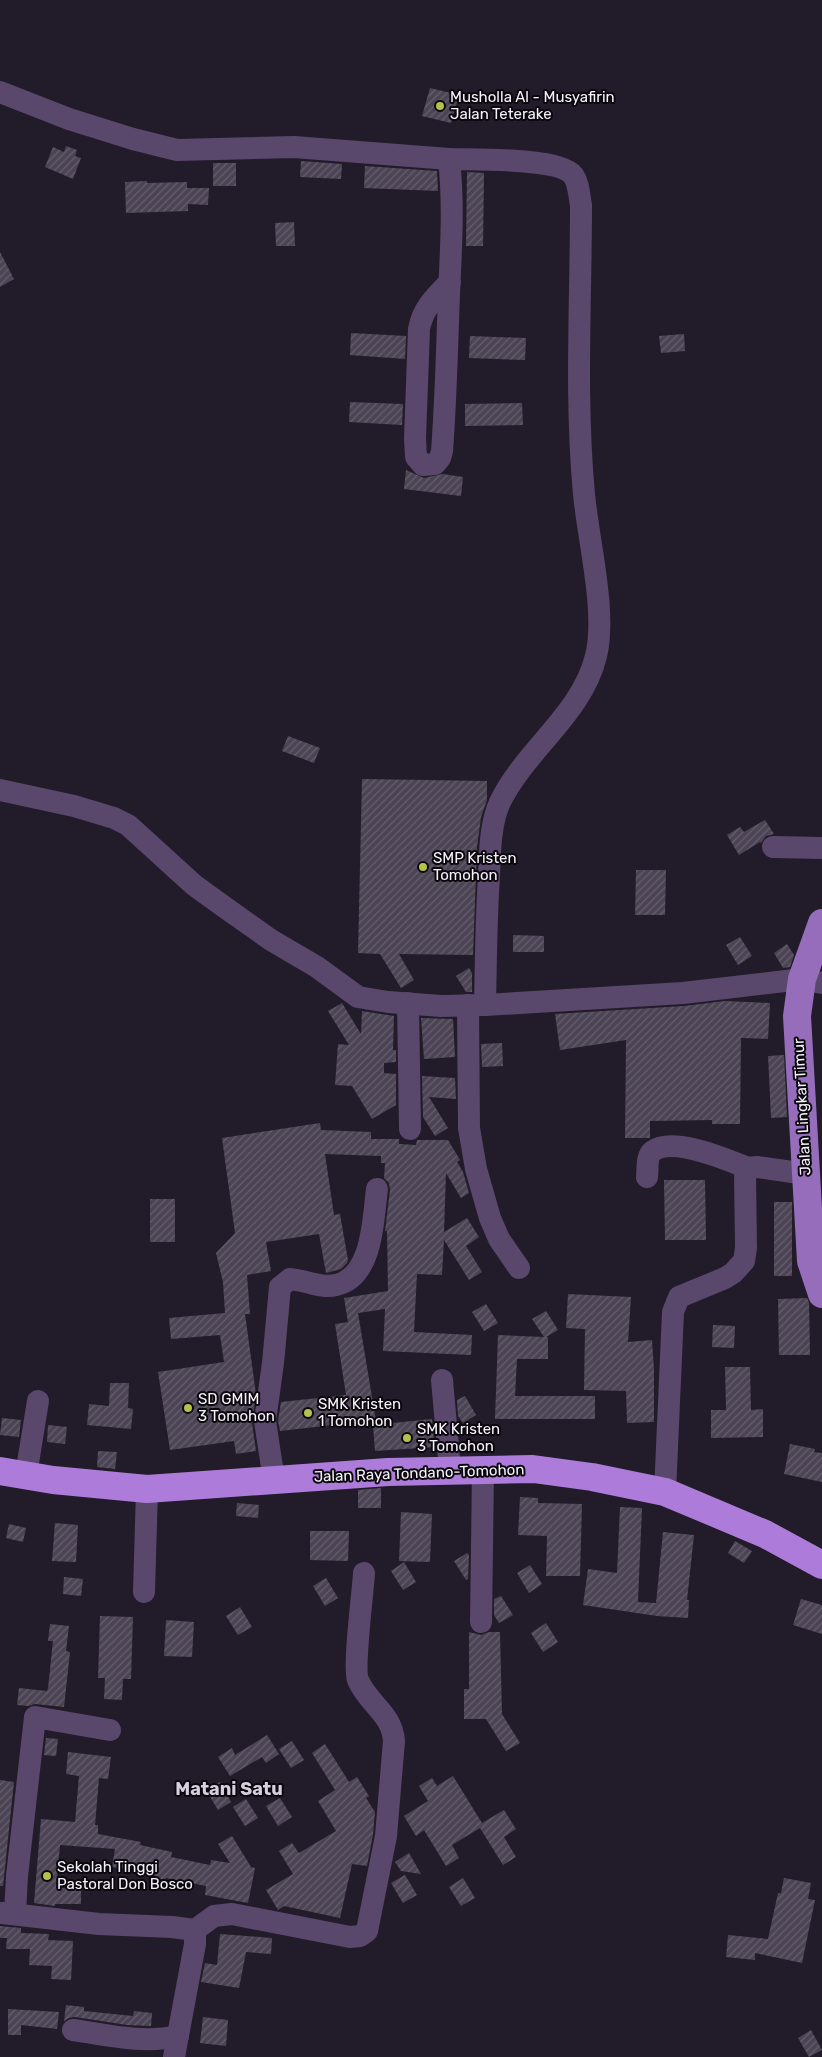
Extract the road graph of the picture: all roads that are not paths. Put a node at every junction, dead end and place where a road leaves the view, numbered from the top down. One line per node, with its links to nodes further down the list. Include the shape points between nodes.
1 (0, 92): 2 (street, via 78,122 177,150 294,147)
2 (449, 159): 3 (street); 10 (street, via 546,164 573,175 578,186 581,205 579,386 584,493 598,601 599,635 591,673 566,712 508,788 496,813)
3 (450, 282): 3 (street, via 442,451 435,464 422,465 416,457 415,438 420,329 427,306)
4 (0, 790): 9 (street, via 74,806 128,825 194,885 358,998)
5 (773, 847): 6 (street)
6 (822, 848)
7 (822, 923): 8 (main road, Jalan Lingkar Timur)
8 (812, 981): 10 (street); 13 (main road, Jalan Lingkar Timur, via 797,1016)
9 (408, 1003): 10 (street); 11 (street)
10 (477, 1006): 17 (street, via 469,1128 490,1218 499,1239)
11 (410, 1129)
12 (748, 1168): 13 (street); 14 (street, via 710,1152 661,1148 652,1151 648,1158); 26 (street, via 744,1173 744,1261 725,1278 679,1297 673,1312)
13 (806, 1174): 16 (main road, Jalan Lingkar Timur)
14 (647, 1177)
15 (377, 1189): 24 (street, via 369,1242 356,1275 335,1286 290,1279 280,1287 265,1421)
16 (817, 1261): 18 (main road, Jalan Lingkar Timur)
17 (519, 1268)
18 (822, 1294)
19 (442, 1380): 21 (street)
20 (38, 1401): 23 (street)
21 (450, 1470): 22 (highway, Jalan Raya Tondano-Tomohon); 24 (highway, Jalan Raya Tondano-Tomohon)
22 (483, 1470): 26 (highway, Jalan Raya Tondano-Tomohon, via 533,1469); 30 (street)
23 (13, 1473): 25 (highway, Jalan Raya Tondano-Tomohon)
24 (274, 1480): 25 (highway, Jalan Raya Tondano-Tomohon)
25 (147, 1489): 29 (street)
26 (665, 1492): 27 (highway, Jalan Raya Tondano-Tomohon, via 765,1534)
27 (822, 1565)
28 (364, 1573): 33 (street, via 356,1673 367,1695 389,1720 394,1741 386,1836 367,1931 350,1937 232,1914 214,1916)
29 (144, 1592)
30 (481, 1622)
31 (110, 1730): 32 (street, via 35,1717 17,1876)
32 (8, 1913): 33 (street, via 99,1924 172,1926)
33 (195, 1930): 35 (street)
34 (73, 2030): 35 (street, via 157,2040)
35 (176, 2047)

